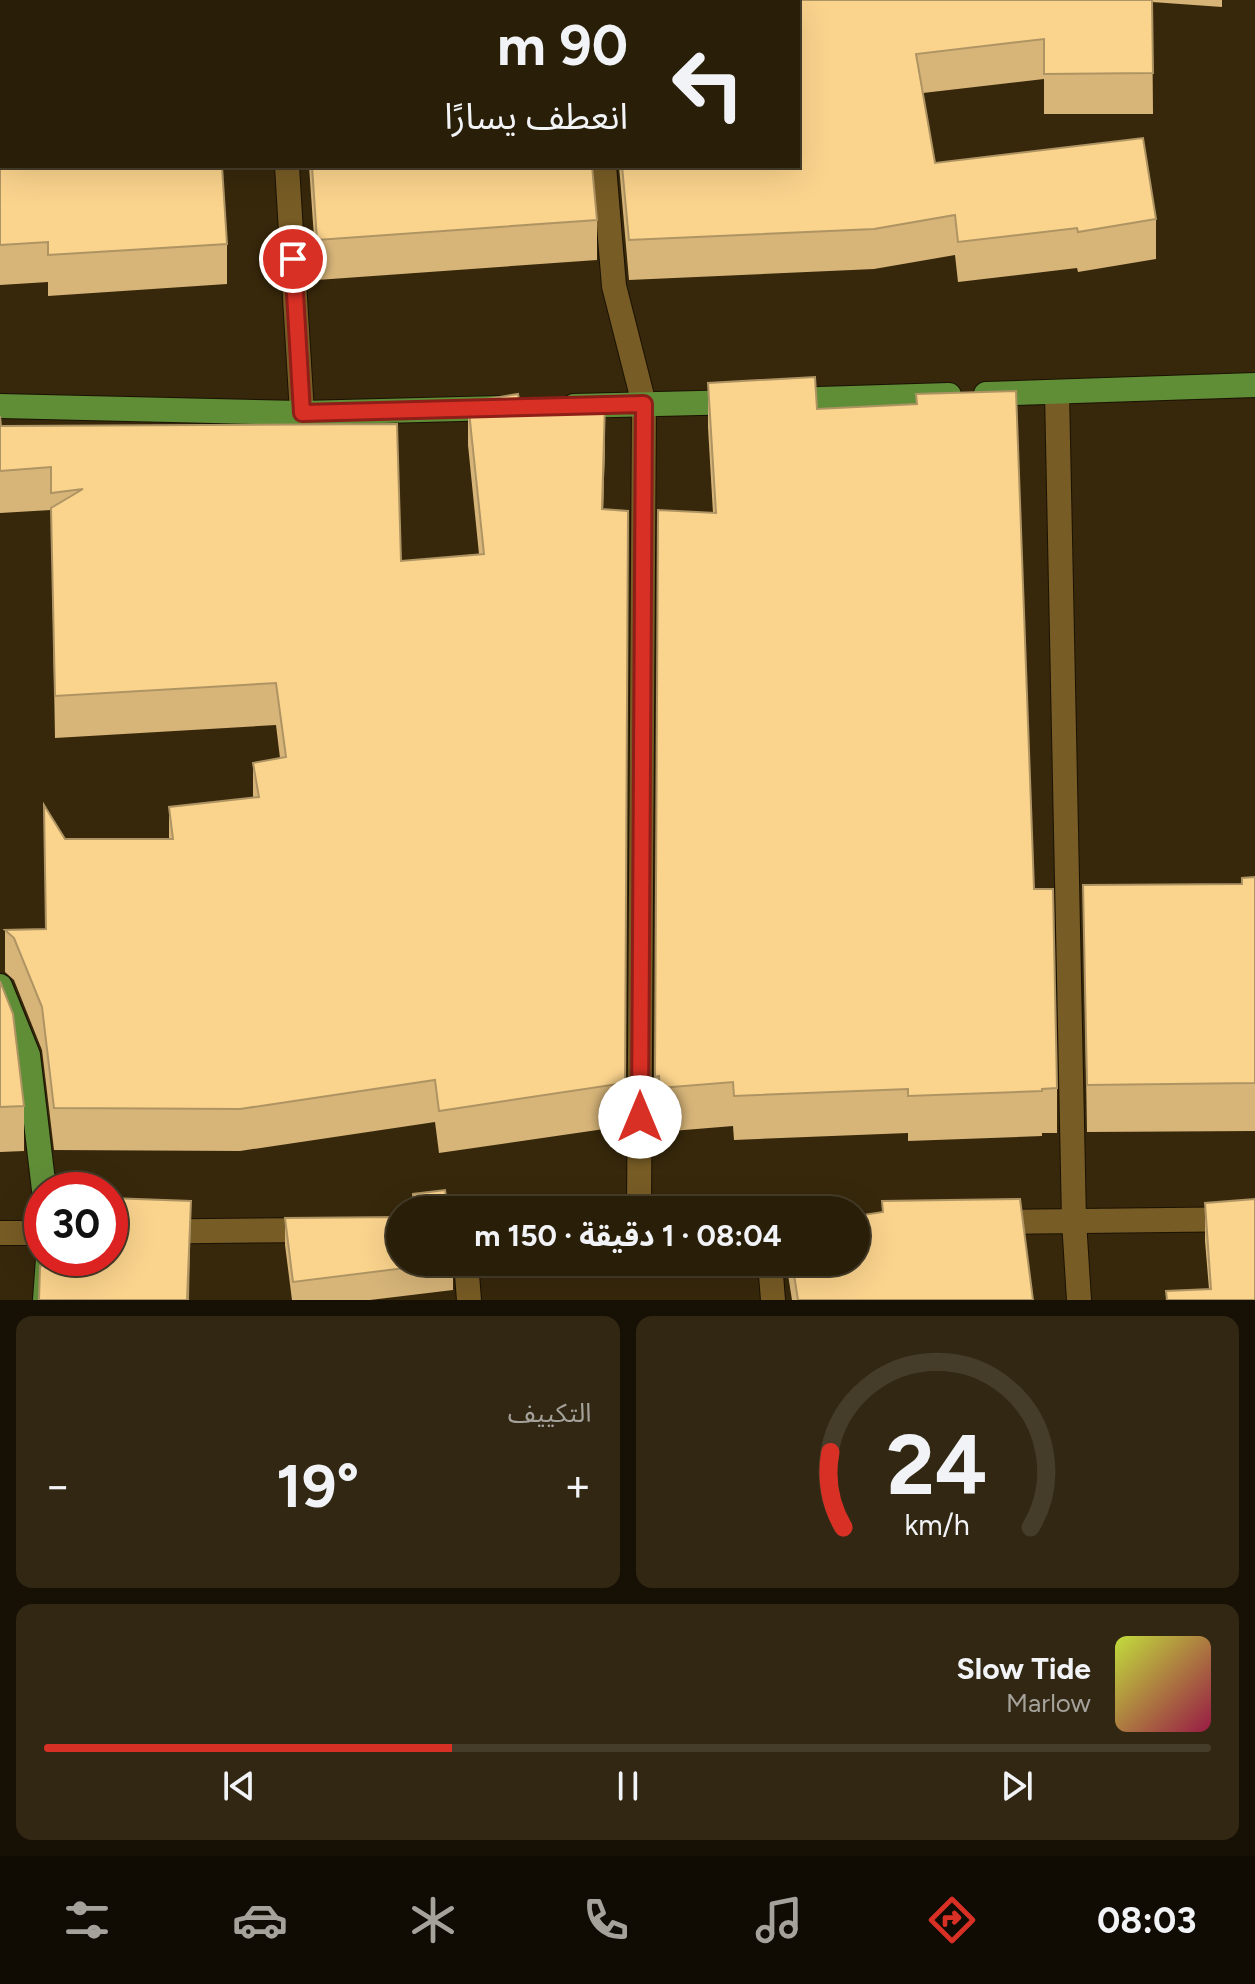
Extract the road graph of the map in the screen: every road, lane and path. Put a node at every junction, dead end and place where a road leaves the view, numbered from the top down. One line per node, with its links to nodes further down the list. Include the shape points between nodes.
1 (287, 168): 9 (street)
2 (604, 168): 5 (street, via 614,286)
3 (1255, 385): 4 (main road)
4 (1057, 392): 5 (main road); 14 (street)
5 (644, 404): 8 (main road); 12 (street)
6 (0, 406): 9 (main road)
7 (520, 407): 9 (main road)
8 (551, 407)
9 (302, 413)
10 (0, 986): 11 (main road, via 28,1055)
11 (42, 1172)
12 (639, 1196)
13 (1255, 1219): 14 (street)
14 (1074, 1221): 15 (street); 26 (street)
15 (965, 1223)
16 (339, 1230): 17 (street)
17 (128, 1232)
18 (0, 1233): 19 (street)
19 (24, 1233)
20 (47, 1276): 23 (main road)
21 (467, 1276): 24 (street)
22 (771, 1276): 25 (street)
23 (45, 1300)
24 (469, 1300)
25 (773, 1300)
26 (1079, 1300)

